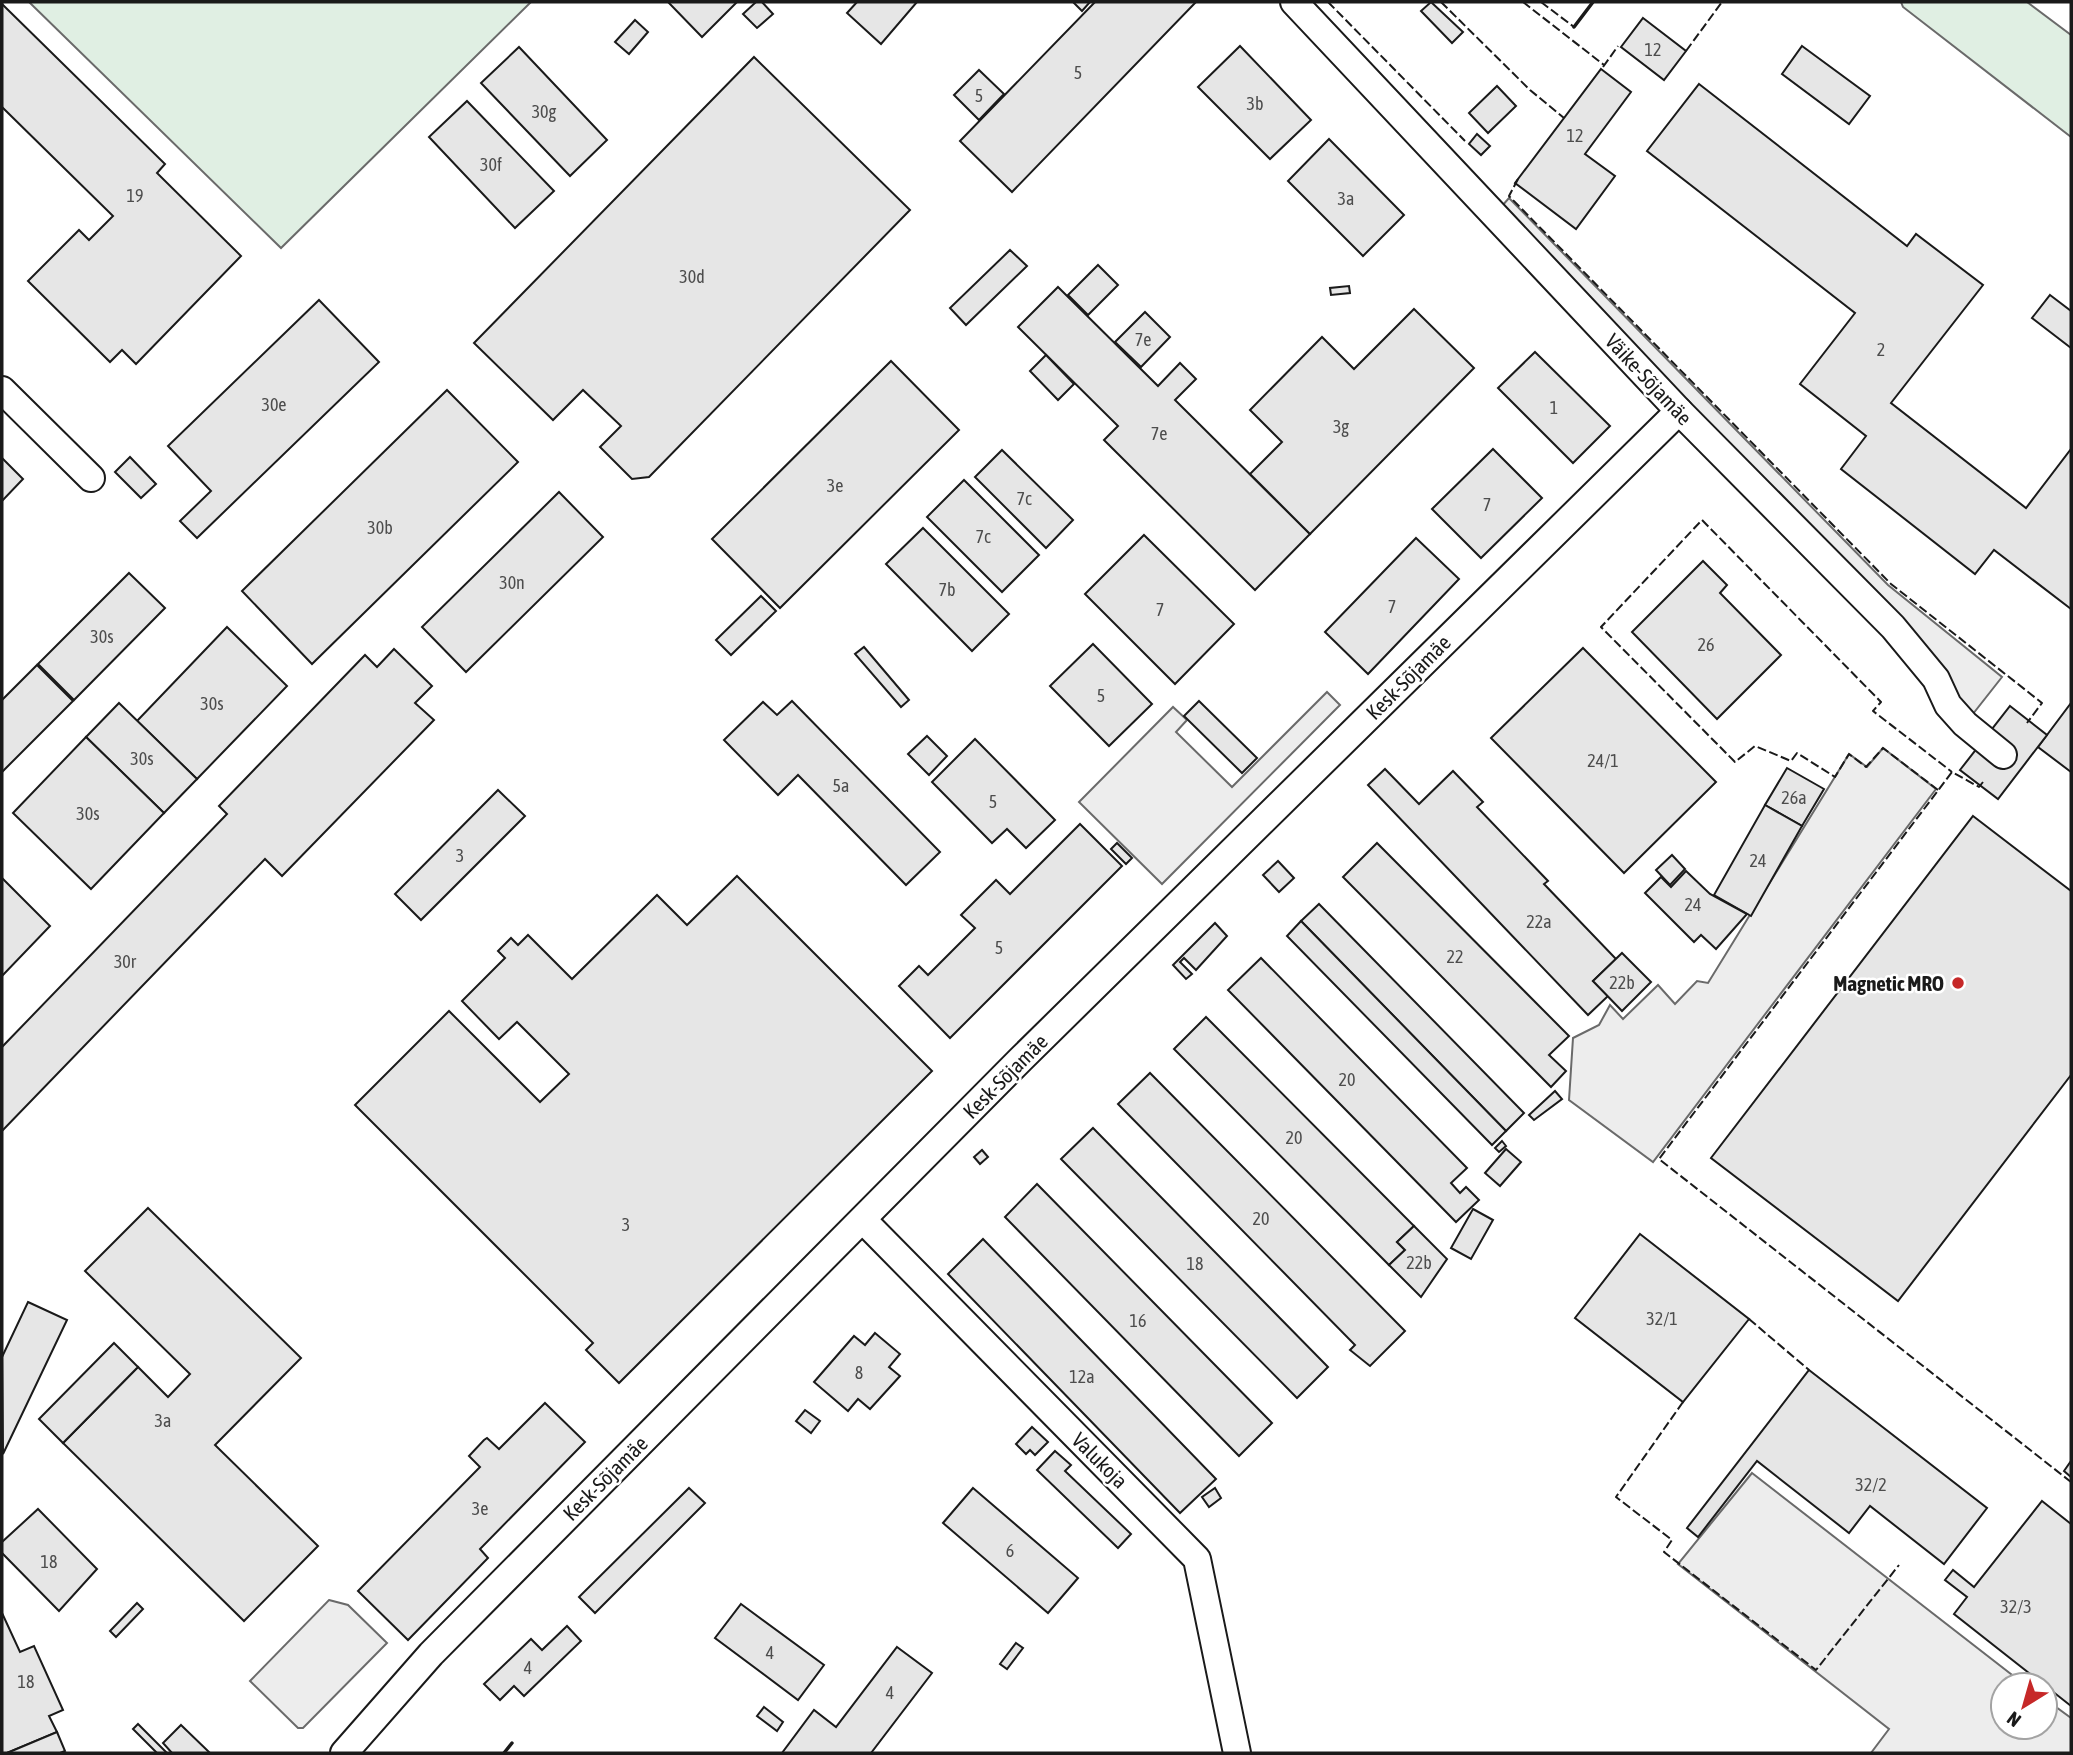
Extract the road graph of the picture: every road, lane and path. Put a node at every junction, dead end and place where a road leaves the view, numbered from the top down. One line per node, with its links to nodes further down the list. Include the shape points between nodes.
1 (1294, 2): 3 (street, Väike-Sõjamäe)
2 (2, 390): 4 (street)
3 (1679, 411): 5 (street, Väike-Sõjamäe, via 1893,627 1936,679 1948,705); 6 (street, Kesk-Sõjamäe)
4 (91, 478)
5 (2003, 755)
6 (863, 1220): 7 (street, Kesk-Sõjamäe, via 430,1654); 8 (street, Valukoja, via 1197,1559)
7 (344, 1753)
8 (1237, 1753)

